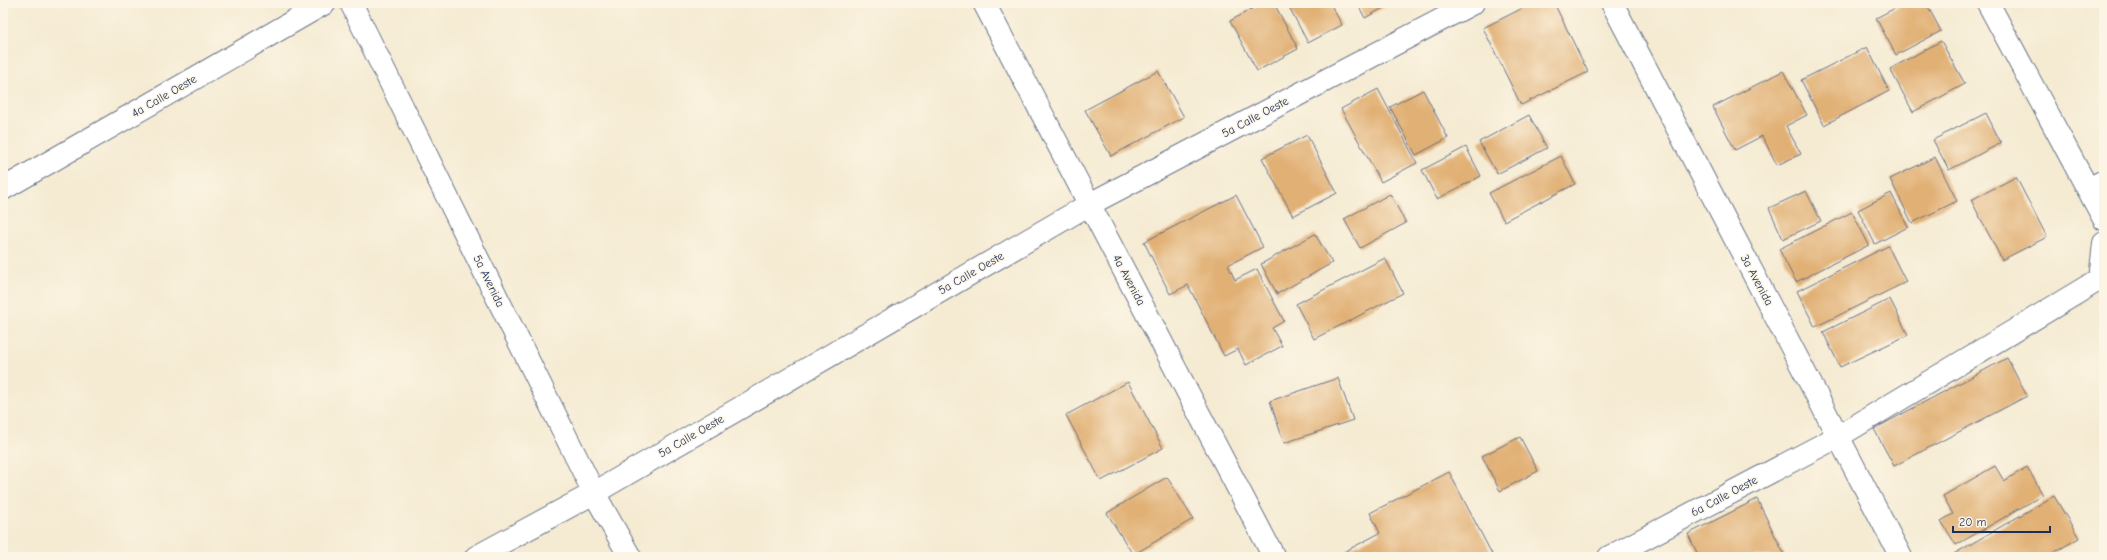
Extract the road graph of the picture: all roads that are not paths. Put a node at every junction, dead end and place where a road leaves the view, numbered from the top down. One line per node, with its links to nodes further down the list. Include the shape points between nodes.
1 (325, 3): 8 (street, 4a Calle Oeste)
2 (352, 3): 13 (street, 5a Avenida)
3 (984, 3): 9 (street, 4a Avenida)
4 (1473, 3): 9 (street, 5a Calle Oeste)
5 (1612, 3): 12 (street, 3a Avenida)
6 (1988, 3): 7 (street)
7 (2096, 185): 10 (street)
8 (3, 189)
9 (1090, 204): 13 (street, 5a Calle Oeste); 16 (street, 4a Avenida)
10 (2104, 219)
11 (2104, 243): 12 (street, 6a Calle Oeste, via 2100,279)
12 (1839, 436): 17 (street, 6a Calle Oeste); 18 (street, 3a Avenida)
13 (594, 493): 14 (street, 5a Calle Oeste); 15 (street, 5a Avenida)
14 (476, 557)
15 (630, 557)
16 (1274, 557)
17 (1609, 557)
18 (1902, 557)

